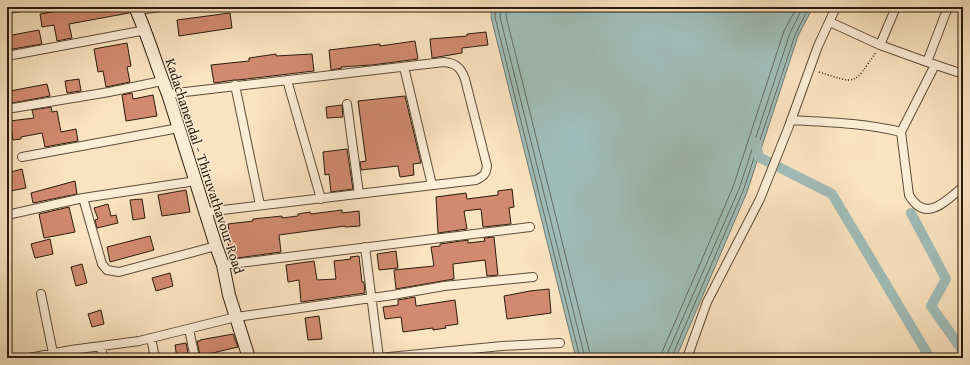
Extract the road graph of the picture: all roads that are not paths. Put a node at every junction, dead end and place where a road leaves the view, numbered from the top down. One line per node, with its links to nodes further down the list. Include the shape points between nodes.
1 (22, 7): 7 (street)
2 (162, 7): 6 (street)
3 (836, 7): 8 (street)
4 (896, 7): 10 (street)
5 (948, 7): 12 (street)
6 (136, 8): 9 (main road, Kadachanendal - Thiruvathavour Road)
7 (7, 9)
8 (830, 22): 10 (street); 21 (street, via 818,46)
9 (146, 30): 11 (street); 16 (main road, Kadachanendal - Thiruvathavour Road)
10 (880, 46): 12 (street)
11 (7, 56)
12 (931, 63): 14 (street); 23 (street)
13 (404, 67): 15 (street); 26 (street); 26 (street, via 444,62 458,66 465,79 487,166 486,174 476,180)
14 (963, 74)
15 (287, 80): 17 (street); 30 (street)
16 (162, 81): 18 (main road, Kadachanendal - Thiruvathavour Road); 20 (street)
17 (236, 85): 18 (street); 31 (street)
18 (168, 94): 22 (main road, Kadachanendal - Thiruvathavour Road)
19 (347, 104): 28 (street)
20 (7, 109)
21 (791, 120): 23 (street, via 875,127); 53 (street, via 760,199 708,302)
22 (179, 128): 24 (street); 25 (main road, Kadachanendal - Thiruvathavour Road)
23 (900, 132): 27 (street, via 909,195 914,204 925,210 932,209)
24 (22, 157)
25 (196, 181): 29 (street); 32 (main road, Kadachanendal - Thiruvathavour Road)
26 (432, 185): 28 (street)
27 (963, 187)
28 (359, 194): 30 (street)
29 (83, 198): 33 (street); 35 (street, via 102,264 107,270 119,272)
30 (321, 199): 31 (street)
31 (260, 205): 32 (street)
32 (206, 212): 35 (main road, Kadachanendal - Thiruvathavour Road)
33 (7, 215)
34 (530, 227): 36 (street)
35 (216, 246): 37 (main road, Kadachanendal - Thiruvathavour Road)
36 (365, 247): 37 (street); 40 (street)
37 (223, 265): 41 (main road, Kadachanendal - Thiruvathavour Road)
38 (533, 278): 40 (street, via 444,286)
39 (41, 294): 46 (street)
40 (372, 297): 41 (street); 52 (street)
41 (236, 317): 42 (street); 51 (main road, Kadachanendal - Thiruvathavour Road)
42 (189, 329): 43 (street); 50 (street)
43 (151, 338): 45 (street); 49 (street)
44 (560, 343): 52 (street)
45 (100, 346): 46 (street); 48 (street)
46 (53, 356): 47 (street)
47 (30, 358)
48 (103, 358)
49 (155, 358)
50 (195, 358)
51 (249, 358)
52 (379, 358)
53 (687, 358)

